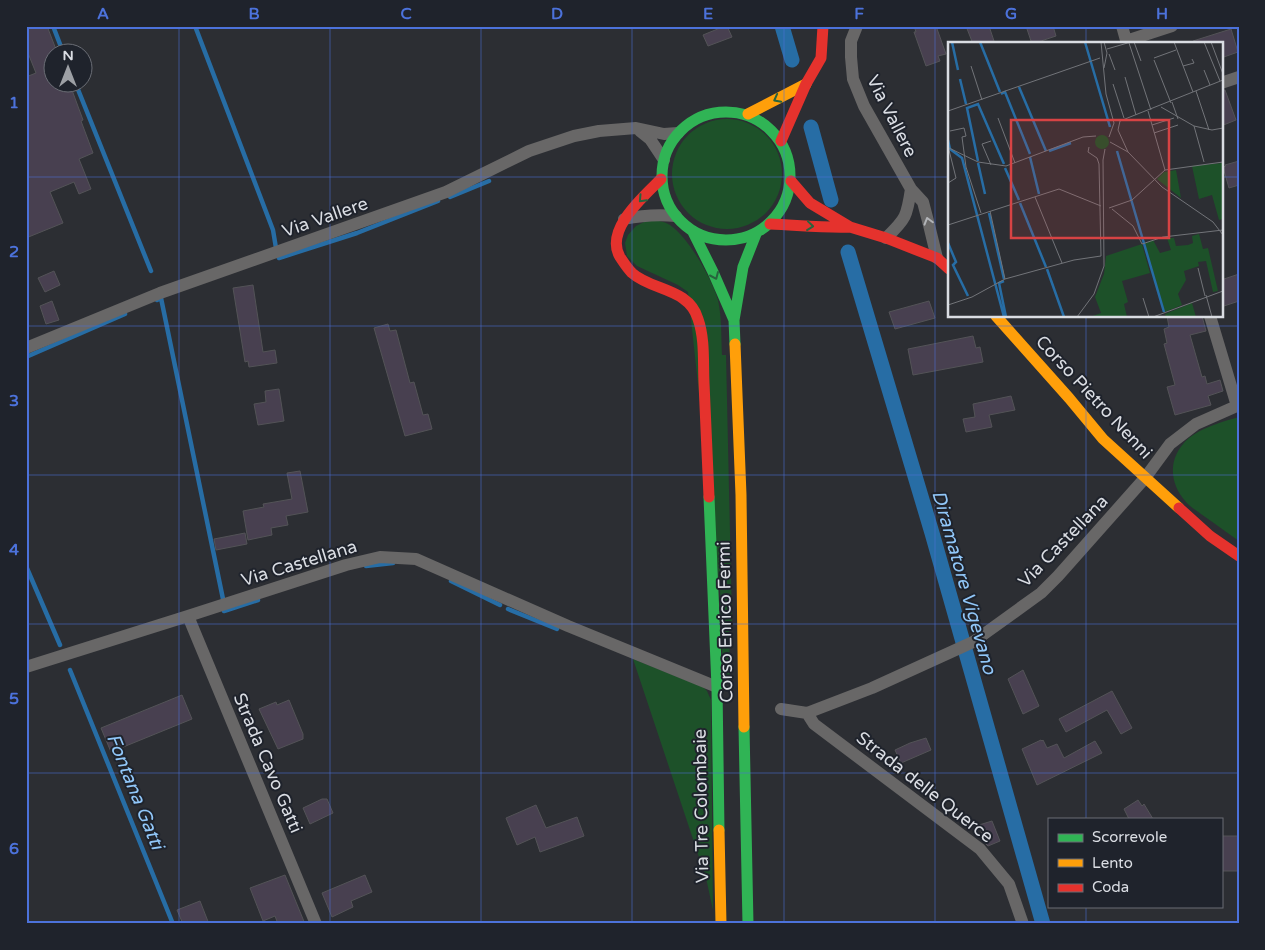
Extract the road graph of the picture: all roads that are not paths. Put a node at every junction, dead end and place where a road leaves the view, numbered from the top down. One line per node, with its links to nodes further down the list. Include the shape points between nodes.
1 (823, 26): 8 (main road, via 821,58)
2 (857, 26): 16 (street, Via Vallere, via 851,41 853,79 864,106)
3 (1122, 26): 5 (street)
4 (1172, 26): 5 (street)
5 (1126, 42)
6 (1239, 77): 7 (street)
7 (1222, 82)
8 (806, 84): 9 (main road, one-way to 9); 12 (main road)
9 (748, 114): 11 (main road, via 710,113 692,121); 12 (main road, via 767,125)
10 (636, 128): 11 (street, Via Vallere, via 664,134); 13 (street, via 650,138); 29 (street, Via Vallere, via 574,136 529,151 446,192 160,293)
11 (678, 133): 13 (main road)
12 (782, 142): 15 (main road, via 790,161)
13 (664, 160): 14 (main road)
14 (661, 180): 17 (main road, via 666,200); 18 (main road, one-way to 18)
15 (791, 181): 19 (main road, via 785,205); 20 (main road, via 810,203)
16 (911, 189): 23 (street, via 906,214); 24 (street, Via Vallere, one-way to 16, via 923,202)
17 (676, 216): 18 (street, via 657,214); 21 (main road)
18 (624, 219): 35 (main road, Via Tre Colombaie, via 616,244 619,259 633,274 690,304 699,319)
19 (770, 224): 20 (main road, one-way to 20); 22 (main road)
20 (850, 227): 23 (main road)
21 (694, 232): 22 (main road, via 724,240); 28 (main road, Corso Enrico Fermi, one-way to 28)
22 (756, 234): 28 (main road, Corso Enrico Fermi, via 743,267)
23 (886, 238): 24 (main road)
24 (937, 258): 25 (main road)
25 (948, 268)
26 (998, 318): 31 (main road, Corso Pietro Nenni, via 1103,439)
27 (1211, 318): 30 (street)
28 (734, 320): 40 (main road, Corso Enrico Fermi, via 741,495)
29 (28, 344)
30 (1238, 405): 31 (street, Via Castellana, via 1196,424 1170,444)
31 (1145, 478): 32 (main road, Corso Pietro Nenni, via 1210,536); 37 (street, Via Castellana, via 1047,587 973,642)
32 (1239, 556)
33 (188, 616): 34 (street, Via Castellana); 35 (street, Via Castellana, via 346,565 380,557 416,559); 38 (street, Strada Cavo Gatti)
34 (26, 667)
35 (717, 687): 39 (main road, Via Tre Colombaie)
36 (781, 709): 37 (street)
37 (807, 714): 41 (street, Strada delle Querce, via 814,724 980,850 1009,884)
38 (316, 924)
39 (721, 924)
40 (748, 924)
41 (1022, 924)

